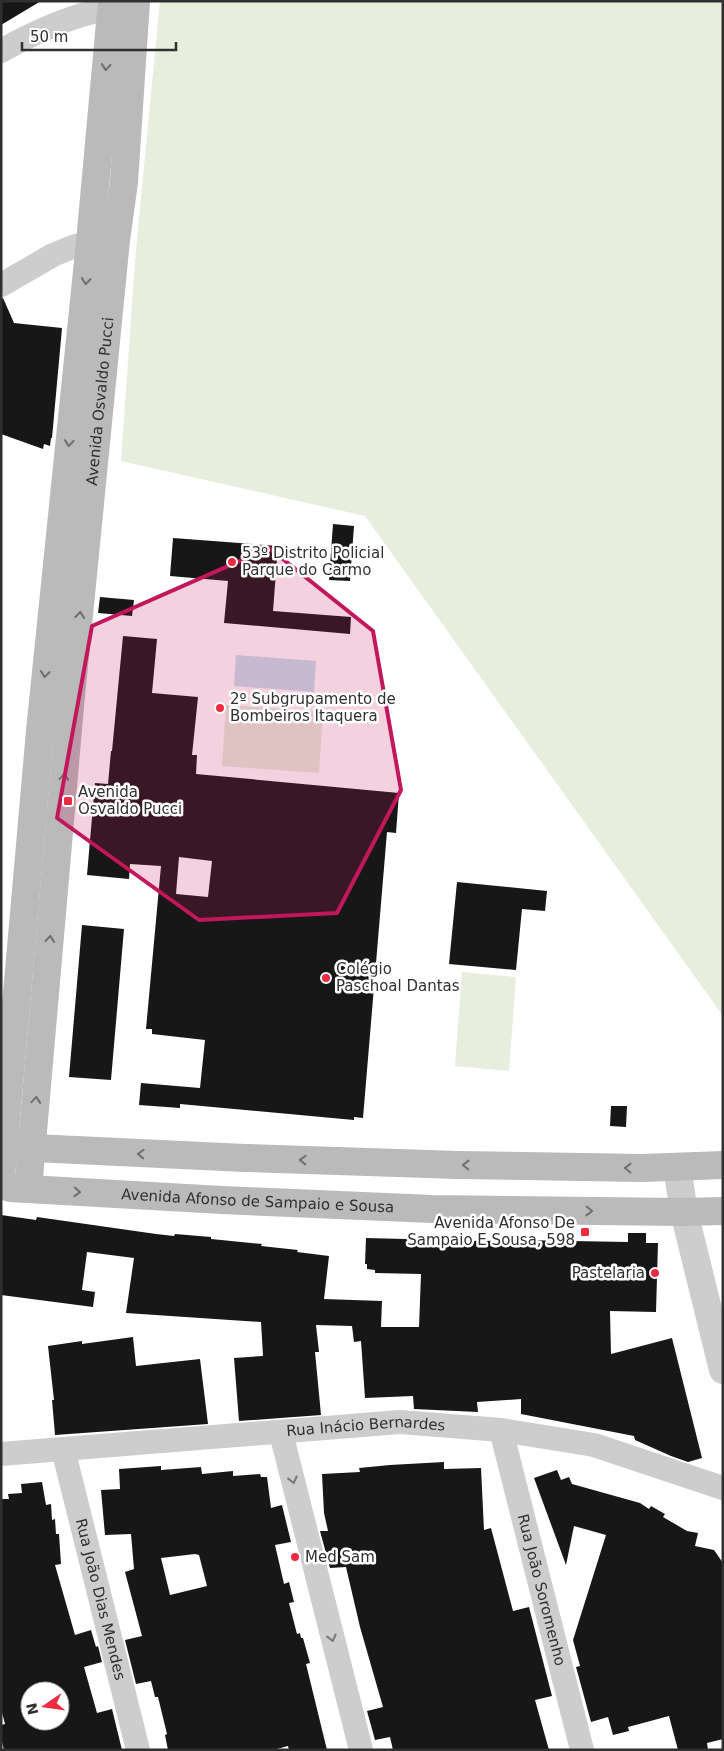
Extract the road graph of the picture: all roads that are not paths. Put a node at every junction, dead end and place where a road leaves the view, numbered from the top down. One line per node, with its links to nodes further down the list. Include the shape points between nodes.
1 (124, 4): 2 (street, via 61,22); 3 (main road, Avenida Osvaldo Pucci)
2 (1, 51)
3 (104, 241): 4 (street, via 75,246 52,255); 5 (main road, Avenida Osvaldo Pucci, one-way to 5, via 40,731); 6 (main road, Avenida Osvaldo Pucci, one-way to 3, via 69,715)
4 (1, 286)
5 (2, 1146): 6 (main road); 9 (main road, Avenida Osvaldo Pucci)
6 (31, 1149): 8 (main road, one-way to 6, via 448,1164); 11 (main road, Avenida Osvaldo Pucci)
7 (723, 1165): 8 (main road)
8 (677, 1167): 13 (street)
9 (1, 1176)
10 (1, 1187): 11 (main road, Avenida Afonso de Sampaio e Sousa)
11 (28, 1189): 13 (main road, Avenida Afonso de Sampaio e Sousa, one-way to 13, via 432,1209)
12 (723, 1210): 13 (main road, Avenida Afonso de Sampaio e Sousa)
13 (684, 1212): 14 (street)
14 (723, 1370)
15 (501, 1430): 16 (street, Rua Inácio Bernardes, via 400,1422); 19 (street, Rua Inácio Bernardes, via 594,1445); 22 (street, Rua João Soromenho)
16 (281, 1433): 17 (street, Rua Inácio Bernardes); 21 (street, one-way to 21)
17 (63, 1449): 18 (street, Rua Inácio Bernardes); 20 (street, Rua João Dias Mendes)
18 (1, 1454)
19 (723, 1488)
20 (138, 1750)
21 (361, 1750)
22 (582, 1750)

